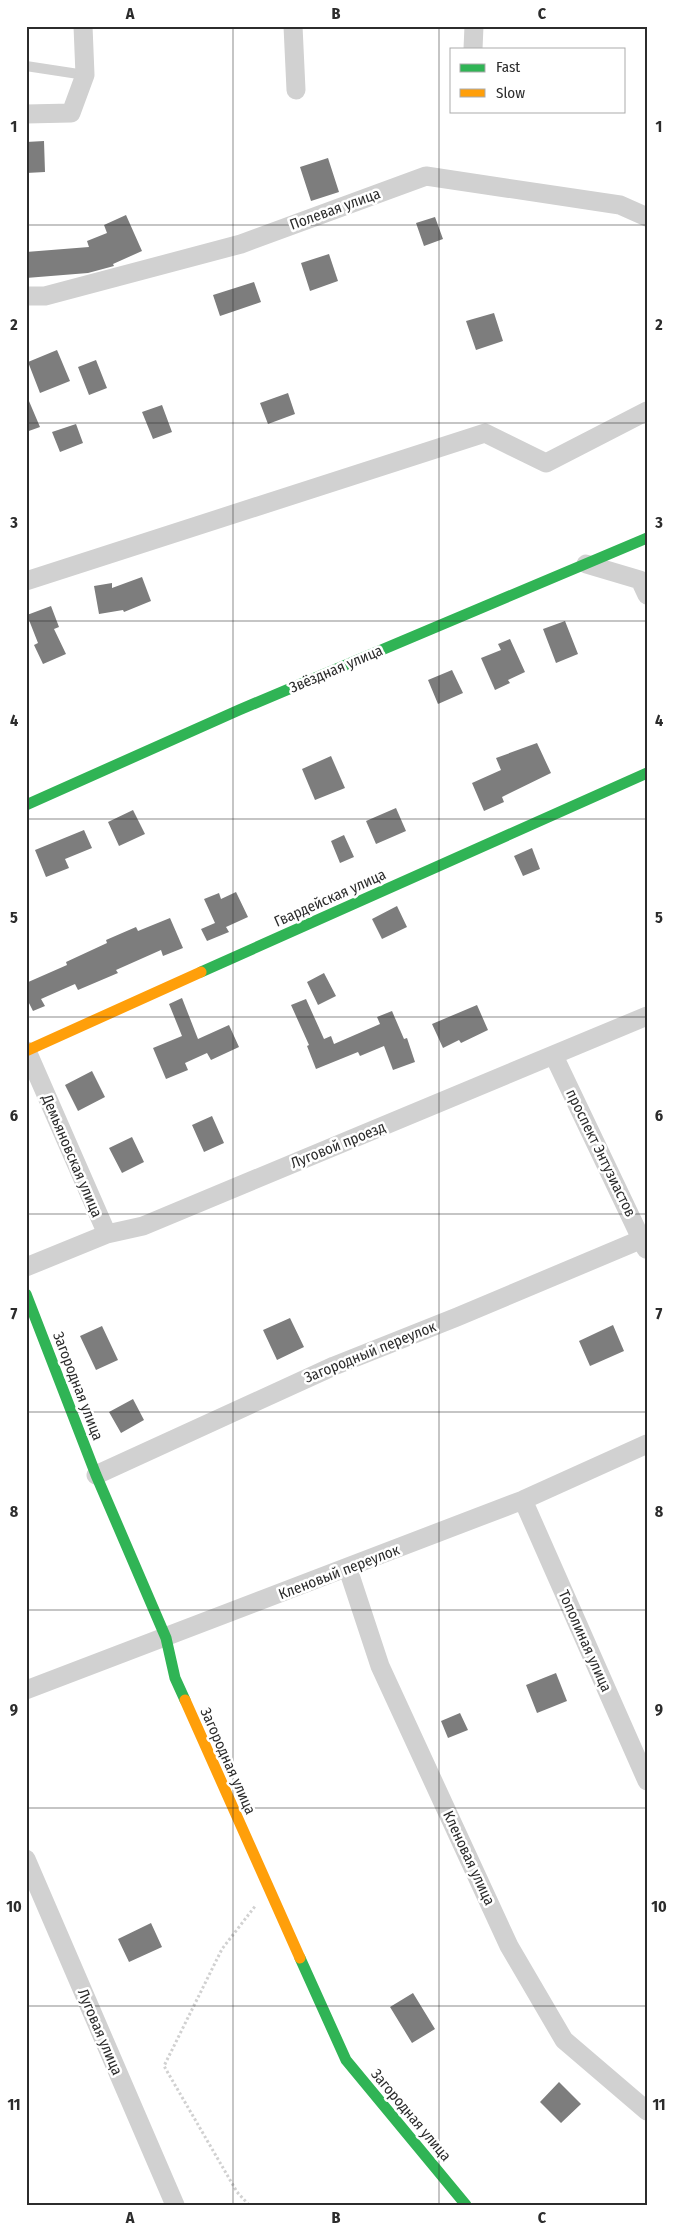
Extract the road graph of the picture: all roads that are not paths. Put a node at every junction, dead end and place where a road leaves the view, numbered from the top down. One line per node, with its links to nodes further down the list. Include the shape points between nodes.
1 (83, 26): 6 (street)
2 (293, 26): 7 (street)
3 (474, 26): 4 (street)
4 (474, 48)
5 (26, 66): 6 (lane)
6 (85, 75): 8 (street, via 71,113)
7 (296, 90)
8 (26, 114)
9 (647, 217): 10 (street, Полевая улица, via 620,205 426,176 241,244 45,296)
10 (26, 296)
11 (647, 411): 14 (street, via 546,462 484,434)
12 (647, 538): 13 (street, Звёздная улица)
13 (586, 564): 15 (street, via 640,580); 17 (street, Звёздная улица)
14 (26, 581)
15 (647, 596)
16 (647, 773): 19 (street, Гвардейская улица)
17 (26, 804)
18 (647, 1016): 20 (street, Луговой проезд)
19 (26, 1050): 21 (street, Демьяновская улица)
20 (554, 1056): 21 (street, Луговой проезд, via 143,1226); 22 (street, проспект Энтузиастов)
21 (107, 1234): 23 (street, Луговой проезд)
22 (645, 1242): 26 (street, Загородный переулок, via 334,1366)
23 (26, 1266)
24 (26, 1294): 26 (street, Загородная улица)
25 (647, 1444): 27 (street, Кленовый переулок)
26 (96, 1475): 29 (street, Загородная улица)
27 (523, 1500): 28 (street, Кленовый переулок); 31 (street, Тополиная улица)
28 (348, 1568): 29 (street, Кленовый переулок); 33 (street, Кленовая улица, via 380,1666 509,1946 564,2040)
29 (166, 1638): 30 (street, Кленовый переулок); 35 (street, Загородная улица, via 175,1678 346,2060)
30 (26, 1690)
31 (647, 1781)
32 (26, 1859): 34 (street, Луговая улица)
33 (647, 2111)
34 (175, 2205)
35 (466, 2205)

